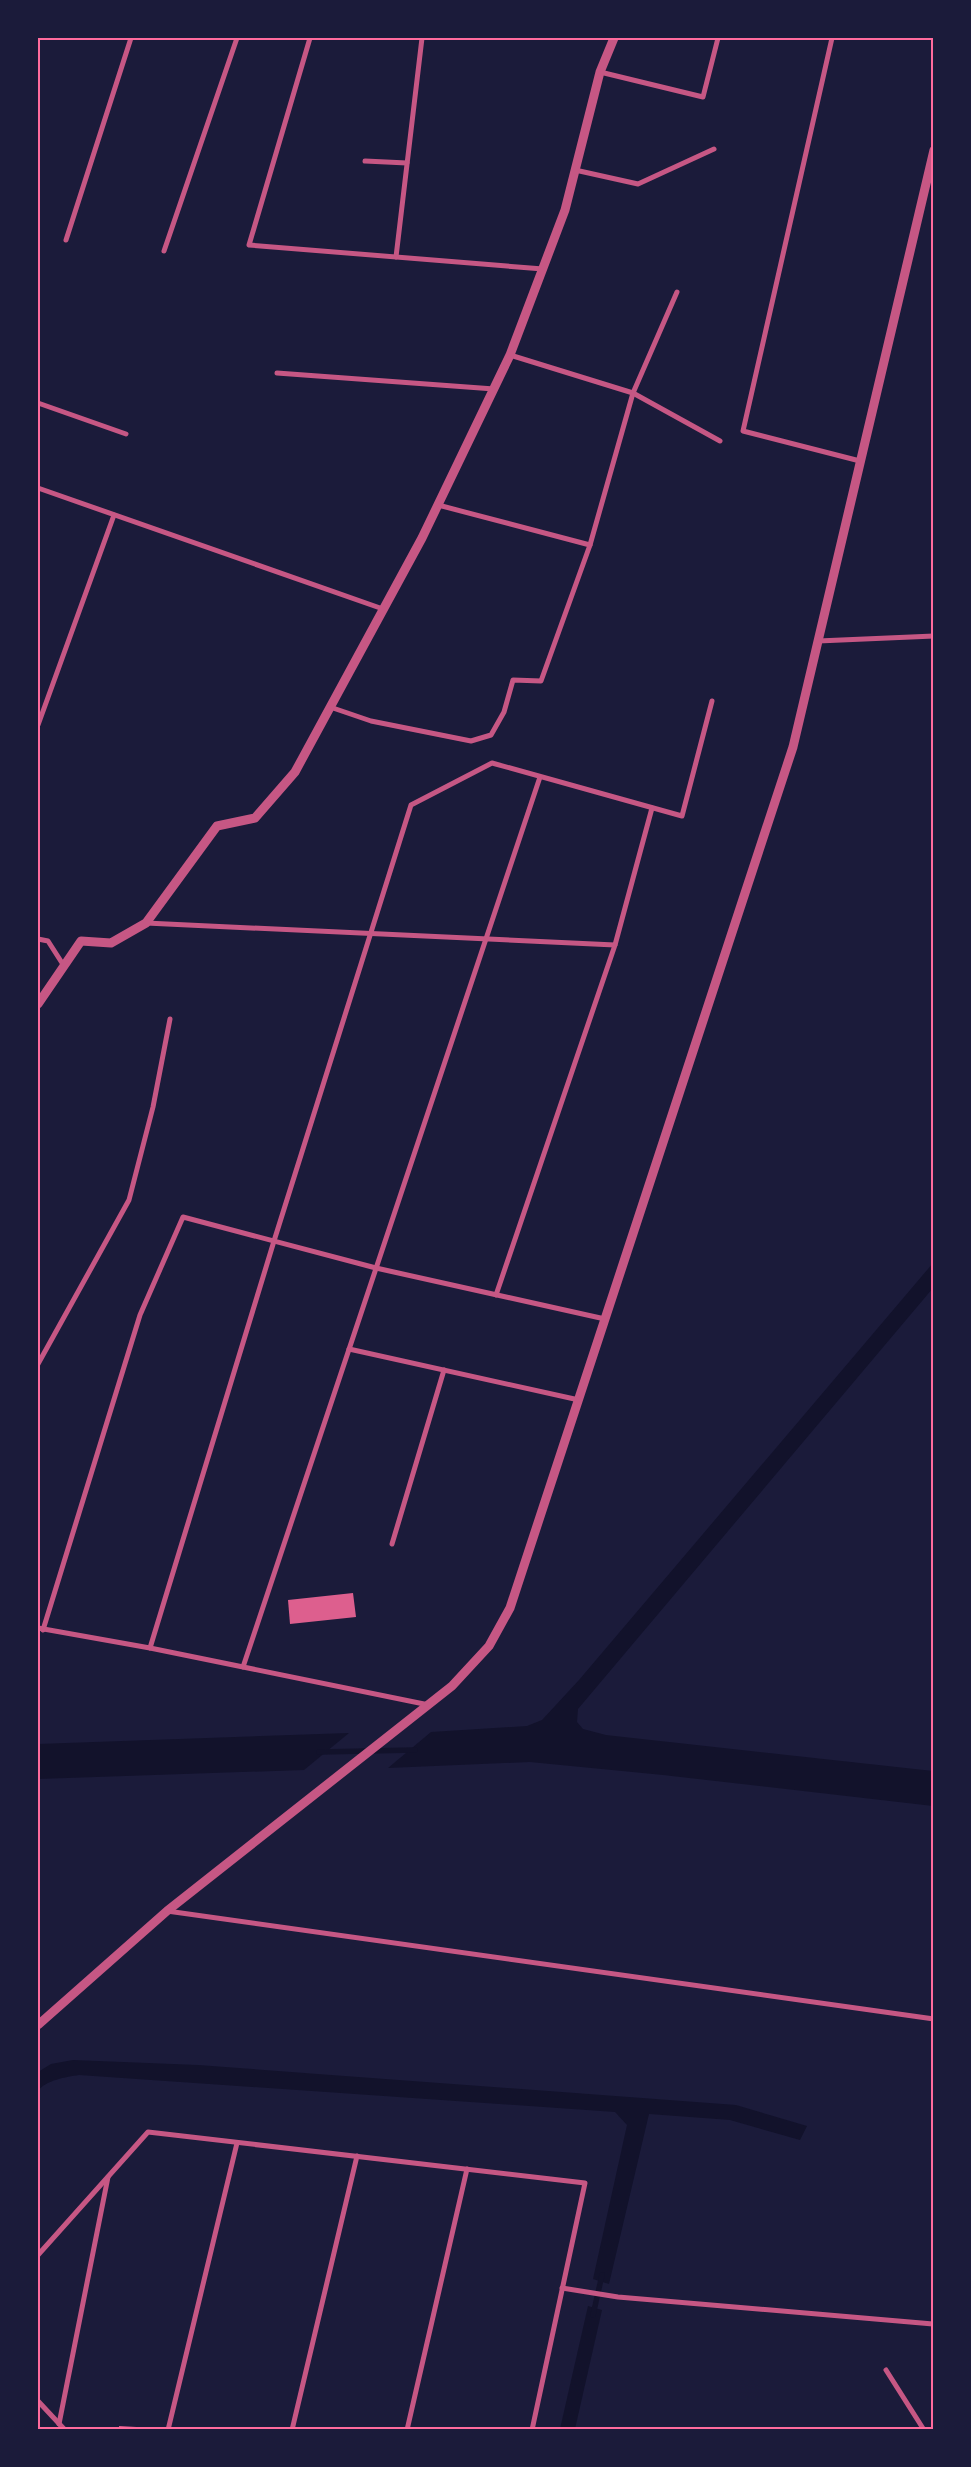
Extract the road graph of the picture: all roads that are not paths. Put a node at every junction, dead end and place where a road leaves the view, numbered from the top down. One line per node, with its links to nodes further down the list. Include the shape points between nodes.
1 (131, 38): 14 (street)
2 (237, 38): 15 (street)
3 (310, 38): 16 (street, via 249,245)
4 (422, 38): 12 (street)
5 (614, 38): 8 (street)
6 (718, 38): 8 (street, via 702,97)
7 (832, 38): 26 (street, via 743,431)
8 (600, 72): 13 (street)
9 (714, 149): 13 (street, via 638,184)
10 (934, 150): 26 (street)
11 (366, 162): 12 (street)
12 (407, 163): 16 (street)
13 (575, 170): 17 (street, via 565,210)
14 (66, 240)
15 (164, 251)
16 (396, 257): 17 (street)
17 (543, 269): 19 (street)
18 (677, 292): 22 (street)
19 (510, 355): 21 (street); 22 (street)
20 (277, 373): 21 (street)
21 (494, 389): 28 (street)
22 (633, 393): 25 (street); 30 (street)
23 (38, 403): 24 (street)
24 (126, 434)
25 (720, 441)
26 (860, 461): 33 (street)
27 (38, 488): 29 (street)
28 (438, 505): 30 (street); 31 (street)
29 (114, 515): 31 (street); 36 (street)
30 (590, 545): 35 (street, via 541,681 514,680 504,712 491,735 471,741 371,721)
31 (383, 609): 35 (street)
32 (934, 636): 33 (street)
33 (818, 641): 50 (street, via 793,747)
34 (712, 701): 38 (street, via 682,816)
35 (329, 707): 39 (street, via 295,772 255,818 217,826)
36 (38, 725)
37 (540, 777): 38 (street); 40 (street, via 492,763 411,805); 41 (street)
38 (652, 808): 43 (street)
39 (146, 923): 40 (street); 44 (street, via 111,943 81,941)
40 (370, 933): 41 (street); 47 (street)
41 (486, 938): 43 (street); 48 (street)
42 (38, 939): 44 (street, via 48,941)
43 (615, 944): 49 (street)
44 (64, 966): 45 (street)
45 (38, 1004)
46 (170, 1019): 52 (street, via 153,1107 129,1200)
47 (274, 1241): 48 (street); 57 (street, via 183,1217 140,1315); 58 (street)
48 (376, 1268): 49 (street); 51 (street)
49 (496, 1295): 50 (street)
50 (605, 1319): 55 (street)
51 (348, 1349): 54 (street); 59 (street)
52 (39, 1355): 53 (street)
53 (38, 1364)
54 (444, 1370): 55 (street); 56 (street)
55 (579, 1400): 60 (street, via 510,1608 497,1634 478,1660)
56 (392, 1544)
57 (40, 1629): 58 (street)
58 (150, 1648): 59 (street)
59 (242, 1667): 60 (street)
60 (429, 1705): 61 (street)
61 (168, 1911): 62 (street); 63 (street)
62 (934, 2019)
63 (38, 2025)
64 (237, 2143): 65 (street); 67 (street, via 148,2132); 75 (street)
65 (358, 2156): 66 (street); 76 (street)
66 (466, 2169): 69 (street, via 585,2183); 77 (street)
67 (108, 2176): 68 (street); 73 (street)
68 (38, 2255)
69 (562, 2288): 70 (street, via 618,2297); 78 (street)
70 (933, 2324)
71 (886, 2370): 79 (street)
72 (38, 2402): 73 (street)
73 (59, 2424): 74 (street)
74 (65, 2430)
75 (168, 2430)
76 (292, 2430)
77 (407, 2430)
78 (532, 2430)
79 (924, 2430)

